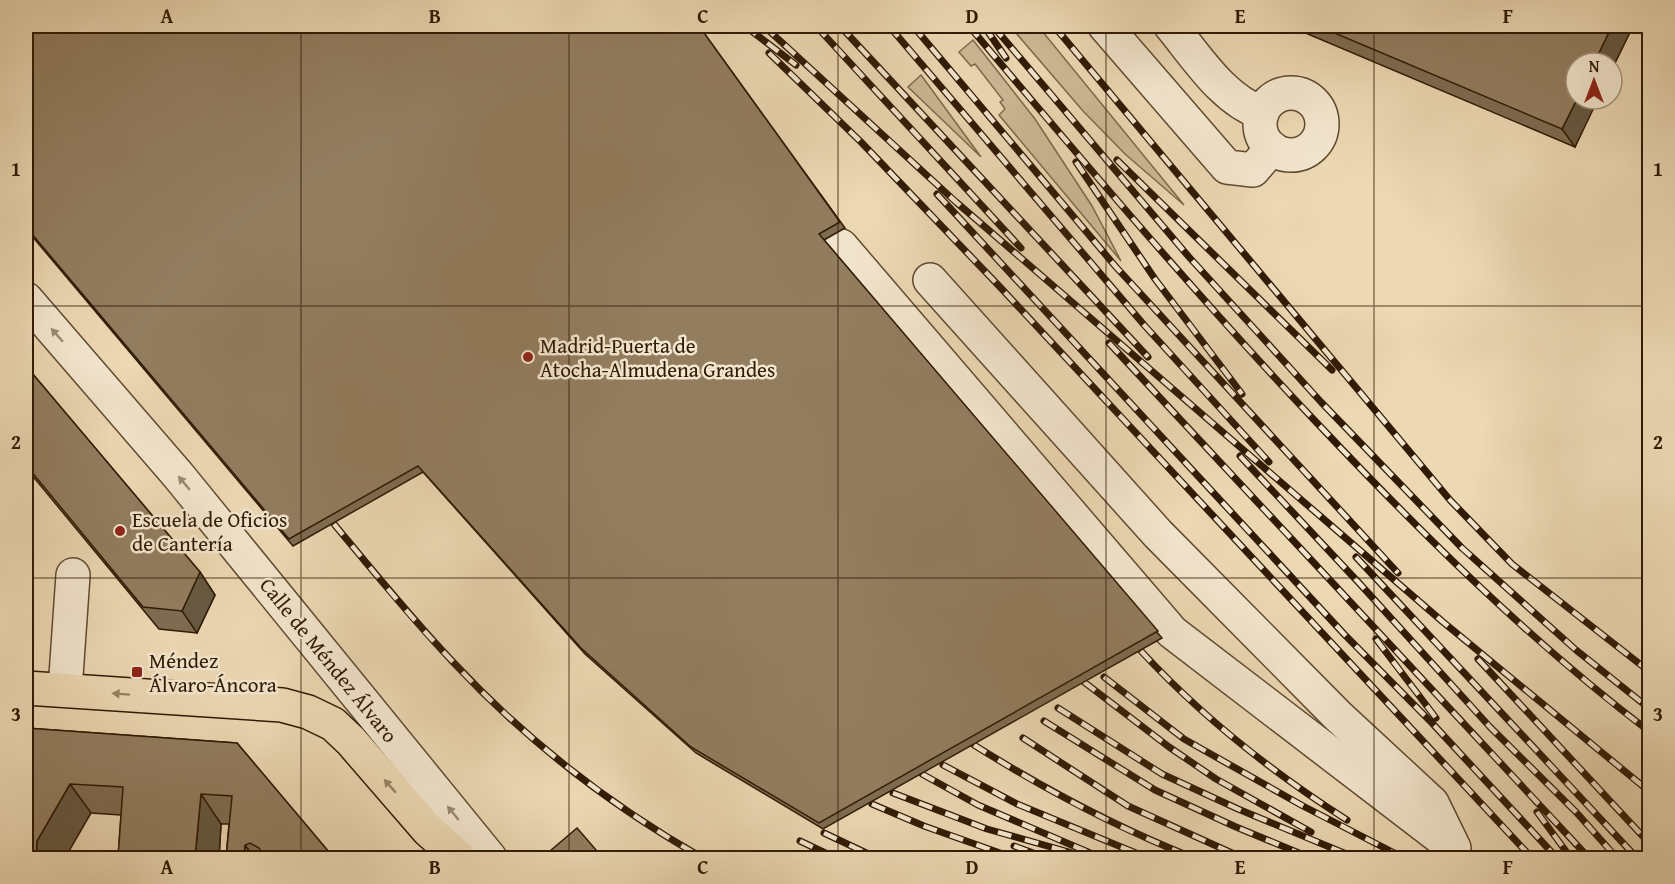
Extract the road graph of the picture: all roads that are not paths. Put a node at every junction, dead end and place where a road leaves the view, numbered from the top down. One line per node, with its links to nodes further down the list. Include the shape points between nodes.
1 (1105, 26): 4 (street, via 1227,167 1253,170)
2 (1170, 26): 3 (street, via 1230,96)
3 (1262, 113): 4 (street, via 1260,129); 4 (street, via 1272,98 1298,93 1314,102 1322,117 1321,134 1309,149 1290,155)
4 (1272, 148)
5 (842, 246): 6 (street, via 1172,632 1454,848 1432,802 1338,716 1158,534)
6 (930, 280)
7 (26, 299): 12 (street, Calle de Méndez Álvaro, one-way to 7, via 178,475)
8 (73, 574): 10 (street)
9 (26, 688): 10 (main road)
10 (65, 690): 11 (main road, one-way to 10, via 428,830 351,741 333,724 308,712 282,705)
11 (459, 858)
12 (490, 858)

